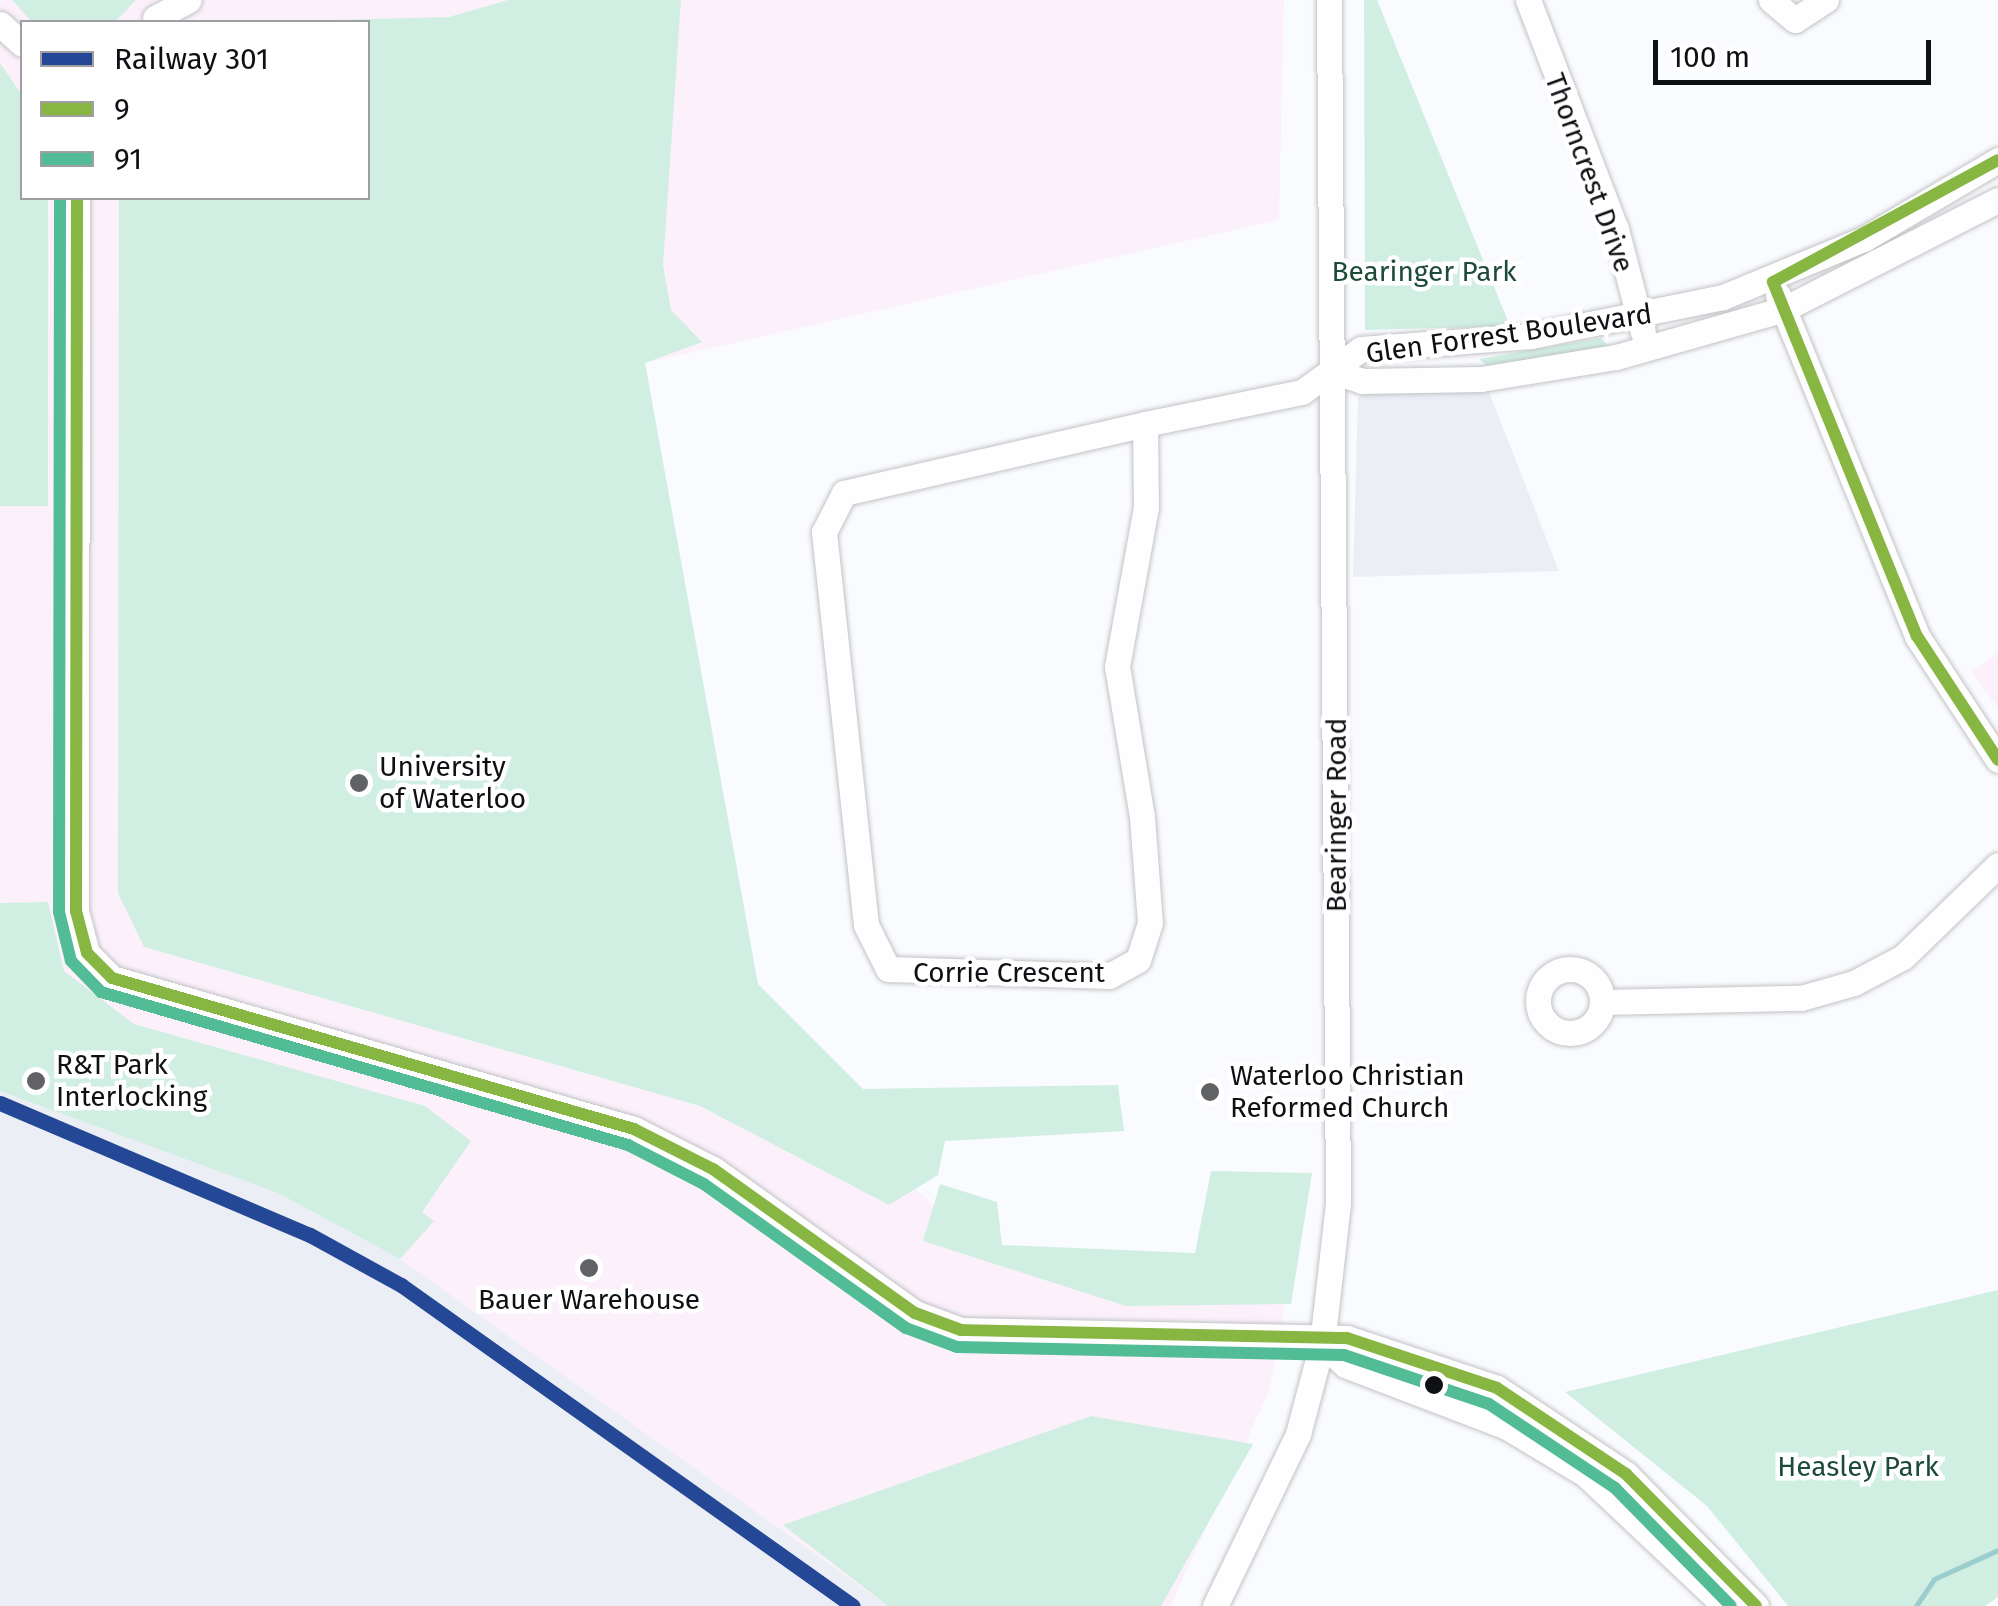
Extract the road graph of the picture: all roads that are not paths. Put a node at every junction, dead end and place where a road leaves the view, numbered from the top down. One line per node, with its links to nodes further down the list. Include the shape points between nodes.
1 (188, 0): 6 (street)
2 (1329, 0): 17 (street, Bearinger Road)
3 (1528, 0): 15 (street, Thorncrest Drive, via 1616,229)
4 (1771, 0): 5 (street, via 1795,20)
5 (1826, 0)
6 (157, 14)
7 (0, 24): 8 (street)
8 (20, 42)
9 (1998, 160): 10 (street, Glen Forrest Boulevard)
10 (1973, 176): 12 (street); 13 (street, Glen Forrest Boulevard)
11 (77, 200): 22 (street, via 76,911 99,968 178,1002 634,1129 713,1169 915,1313 961,1330)
12 (1995, 212): 14 (street, Glen Forrest Boulevard)
13 (1772, 282): 14 (street); 15 (street, Glen Forrest Boulevard)
14 (1784, 309): 16 (street, Glen Forrest Boulevard); 19 (street, via 1915,633)
15 (1639, 320): 16 (street, Thorncrest Drive); 17 (street, Glen Forrest Boulevard, via 1368,348)
16 (1648, 347): 17 (street, Glen Forrest Boulevard, via 1481,379 1362,381)
17 (1332, 371): 18 (street, Corrie Crescent, via 1302,392); 22 (street, Bearinger Road, via 1339,1152)
18 (1145, 424): 18 (street, Corrie Crescent, via 844,493 831,508 824,532 866,925 888,969 1109,976 1138,960 1150,923 1117,666 1146,507)
19 (1998, 760)
20 (1998, 865): 21 (street, via 1903,957 1854,984 1801,998)
21 (1602, 1002)
22 (1322, 1344): 23 (street, Bearinger Road, via 1276,1493); 24 (street, via 1345,1366 1507,1427 1585,1474); 25 (street, via 1347,1338 1398,1352 1497,1388 1580,1437 1722,1562)
23 (1215, 1606)
24 (1726, 1606)
25 (1756, 1606)

